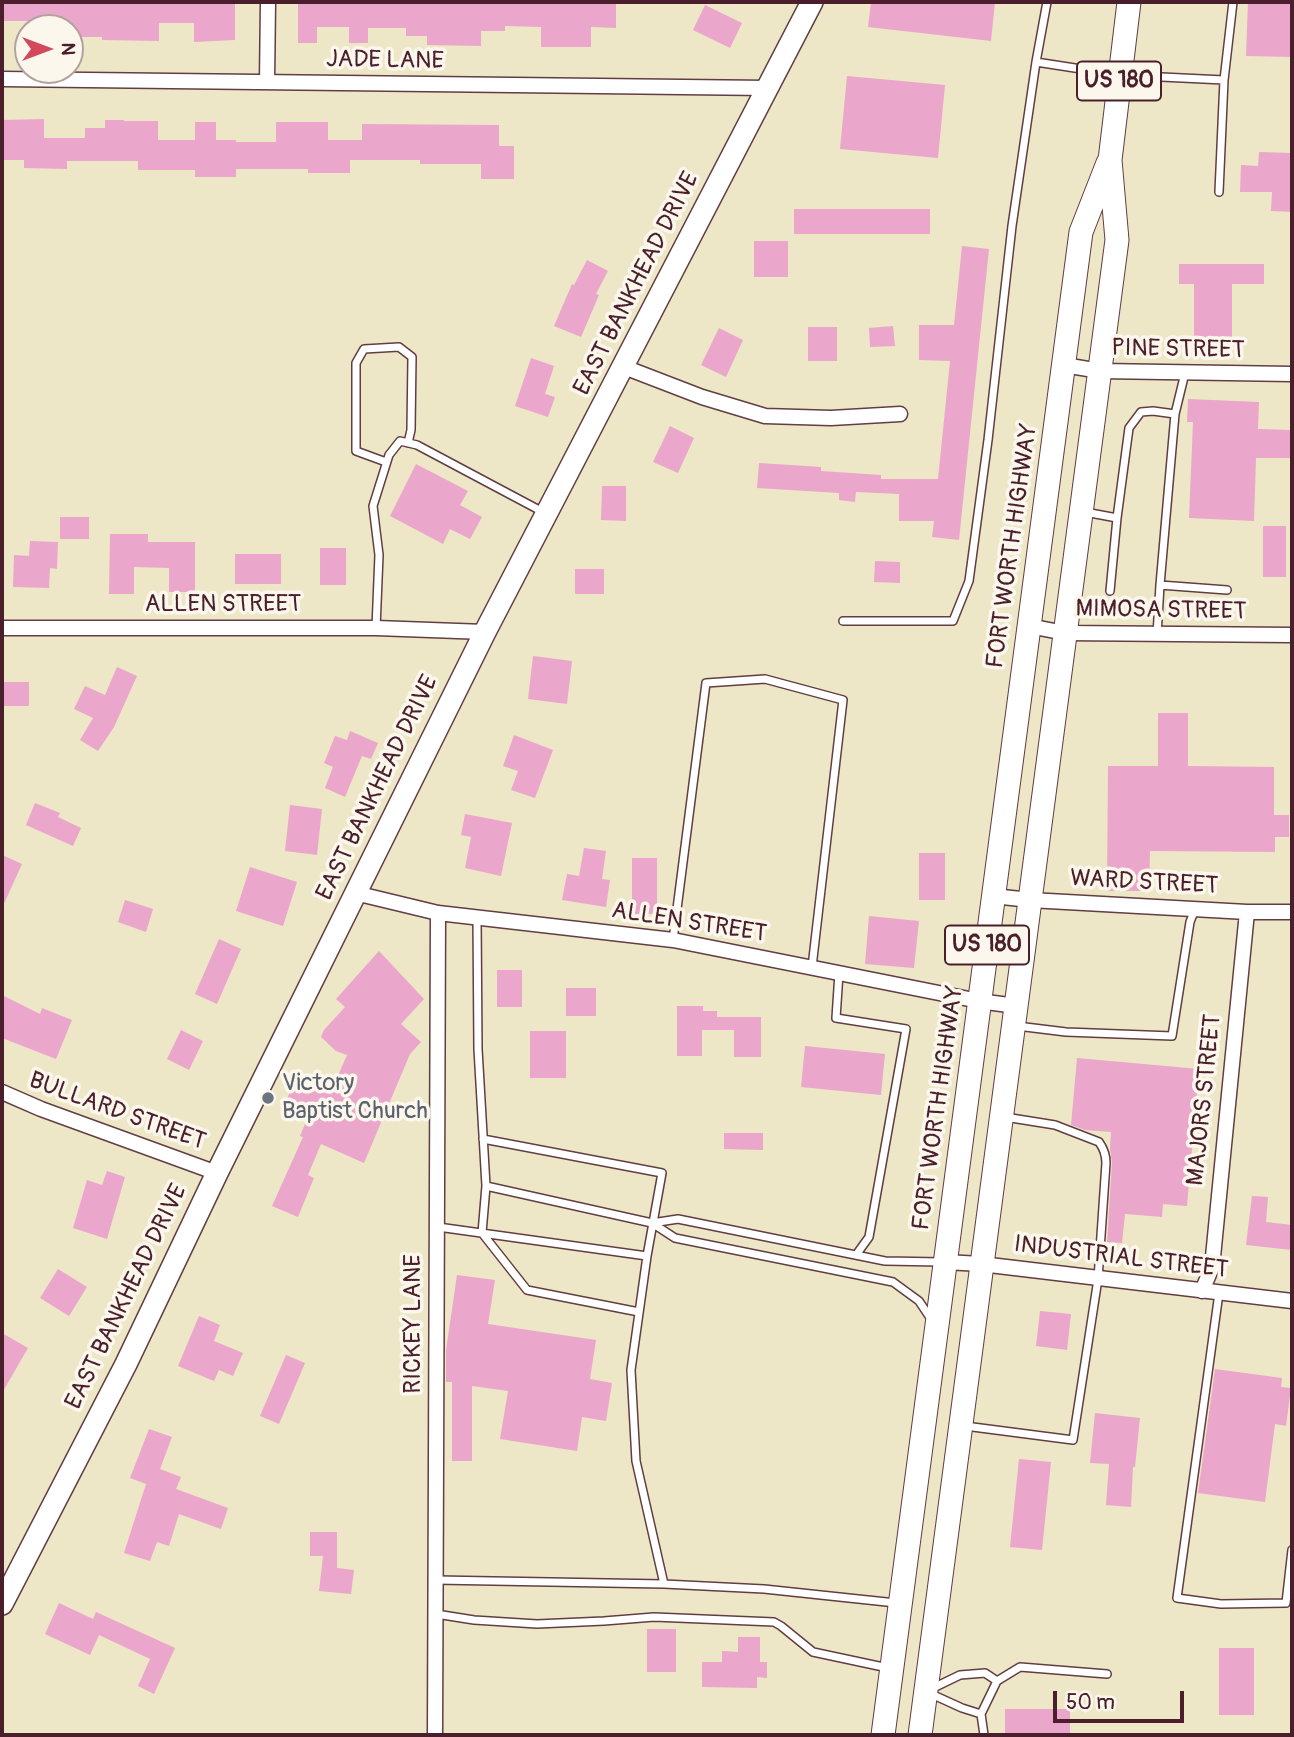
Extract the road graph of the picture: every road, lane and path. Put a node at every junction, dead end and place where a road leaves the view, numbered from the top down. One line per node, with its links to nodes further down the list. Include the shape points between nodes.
1 (268, 2): 10 (street)
2 (812, 2): 11 (street, EAST BANKHEAD DRIVE)
3 (1047, 2): 6 (lane)
4 (1129, 2): 7 (main road, FORT WORTH HIGHWAY / US 180)
5 (1233, 2): 9 (lane)
6 (1036, 62): 7 (lane); 29 (lane, via 970,581 953,621)
7 (1120, 75): 9 (lane); 12 (main road, FORT WORTH HIGHWAY / US 180)
8 (2, 79): 10 (street, JADE LANE)
9 (1224, 80): 13 (lane)
10 (267, 82): 11 (street, JADE LANE)
11 (768, 88): 15 (street, EAST BANKHEAD DRIVE)
12 (1110, 160): 14 (main road, FORT WORTH HIGHWAY / US 180, via 1081,232); 16 (main road, FORT WORTH HIGHWAY / US 180, via 1117,240)
13 (1219, 192)
14 (1064, 365): 16 (street, PINE STREET); 30 (main road, FORT WORTH HIGHWAY / US 180)
15 (624, 367): 19 (street, via 765,416); 24 (street, EAST BANKHEAD DRIVE)
16 (1100, 371): 17 (street, PINE STREET); 23 (main road, FORT WORTH HIGHWAY / US 180)
17 (1185, 372): 18 (street, PINE STREET); 20 (lane)
18 (1292, 374)
19 (900, 414)
20 (1175, 414): 25 (lane, via 1141,412 1129,428); 26 (lane)
21 (408, 443): 22 (lane, via 400,442); 22 (lane, via 412,357 399,347 364,349 356,363 356,451); 24 (lane)
22 (386, 463): 32 (lane, via 373,506 379,555)
23 (1081, 512): 25 (lane); 34 (main road, FORT WORTH HIGHWAY / US 180)
24 (547, 514): 33 (street, EAST BANKHEAD DRIVE)
25 (1117, 518): 28 (lane)
26 (1160, 584): 27 (lane); 35 (lane)
27 (1227, 590)
28 (1110, 592)
29 (843, 621)
30 (1029, 626): 34 (street, MIMOSA STREET); 38 (main road, FORT WORTH HIGHWAY / US 180)
31 (2, 628): 32 (street, ALLEN STREET)
32 (376, 628): 33 (street, ALLEN STREET)
33 (485, 632): 37 (street, EAST BANKHEAD DRIVE)
34 (1065, 633): 35 (street, MIMOSA STREET); 39 (main road, FORT WORTH HIGHWAY / US 180)
35 (1157, 635): 36 (street, MIMOSA STREET)
36 (1292, 635)
37 (355, 893): 43 (street, ALLEN STREET); 53 (street, EAST BANKHEAD DRIVE)
38 (993, 896): 39 (street, WARD STREET); 48 (main road, FORT WORTH HIGHWAY / US 180)
39 (1030, 900): 40 (street, WARD STREET); 49 (main road, FORT WORTH HIGHWAY / US 180)
40 (1195, 909): 41 (street, WARD STREET); 49 (lane, via 1172,1036 1066,1032)
41 (1247, 912): 42 (street, WARD STREET); 63 (street, MAJORS STREET, via 1212,1267)
42 (1292, 912)
43 (438, 913): 44 (street, ALLEN STREET); 56 (street, RICKEY LANE)
44 (477, 918): 45 (street, ALLEN STREET); 52 (lane)
45 (673, 940): 46 (street, ALLEN STREET); 46 (lane, via 706,683 765,679 844,700)
46 (812, 967): 47 (street, ALLEN STREET)
47 (839, 972): 48 (street, ALLEN STREET); 58 (lane, via 836,1018 906,1029 869,1237)
48 (979, 1001): 49 (street, ALLEN STREET); 60 (main road, FORT WORTH HIGHWAY / US 180)
49 (1014, 1016): 51 (main road, FORT WORTH HIGHWAY / US 180)
50 (2, 1093): 53 (street, BULLARD STREET)
51 (1001, 1117): 61 (main road, FORT WORTH HIGHWAY / US 180); 62 (lane, via 1055,1125 1102,1147 1106,1163)
52 (483, 1139): 54 (lane); 55 (lane, via 662,1173)
53 (216, 1173): 72 (street, EAST BANKHEAD DRIVE, via 126,1364)
54 (486, 1186): 55 (lane); 57 (lane)
55 (652, 1223): 58 (lane, via 678,1219); 59 (lane); 67 (lane, via 675,1238 893,1282 919,1301)
56 (438, 1227): 57 (lane); 70 (street, RICKEY LANE)
57 (482, 1233): 59 (lane); 66 (lane, via 527,1290)
58 (856, 1255): 60 (lane, via 885,1261)
59 (647, 1256): 66 (lane)
60 (945, 1262): 61 (street, INDUSTRIAL STREET); 67 (main road, FORT WORTH HIGHWAY / US 180)
61 (981, 1264): 62 (street, INDUSTRIAL STREET); 68 (main road, FORT WORTH HIGHWAY / US 180)
62 (1098, 1279): 63 (street, INDUSTRIAL STREET); 68 (lane, via 1073,1440)
63 (1202, 1291): 64 (street, INDUSTRIAL STREET)
64 (1219, 1293): 65 (street, INDUSTRIAL STREET); 69 (lane, via 1177,1598 1221,1604 1286,1603)
65 (1292, 1301)
66 (639, 1312): 71 (lane, via 631,1370 636,1461)
67 (936, 1325): 73 (main road, FORT WORTH HIGHWAY / US 180)
68 (960, 1426): 78 (main road, FORT WORTH HIGHWAY / US 180)
69 (1292, 1550)
70 (436, 1580): 71 (lane); 74 (street, RICKEY LANE)
71 (664, 1584): 73 (lane)
72 (2, 1604)
73 (900, 1604): 76 (main road, FORT WORTH HIGHWAY / US 180)
74 (436, 1614): 76 (lane, via 537,1624 654,1617 774,1622 813,1652); 80 (street, RICKEY LANE)
75 (1107, 1674): 77 (lane, via 1020,1667)
76 (890, 1678): 78 (main road); 81 (main road, FORT WORTH HIGHWAY / US 180)
77 (997, 1681): 78 (lane, via 985,1673 960,1675); 79 (lane)
78 (925, 1691): 79 (lane); 82 (main road, FORT WORTH HIGHWAY / US 180)
79 (981, 1714): 83 (lane)
80 (435, 1735)
81 (883, 1735)
82 (920, 1735)
83 (984, 1735)

